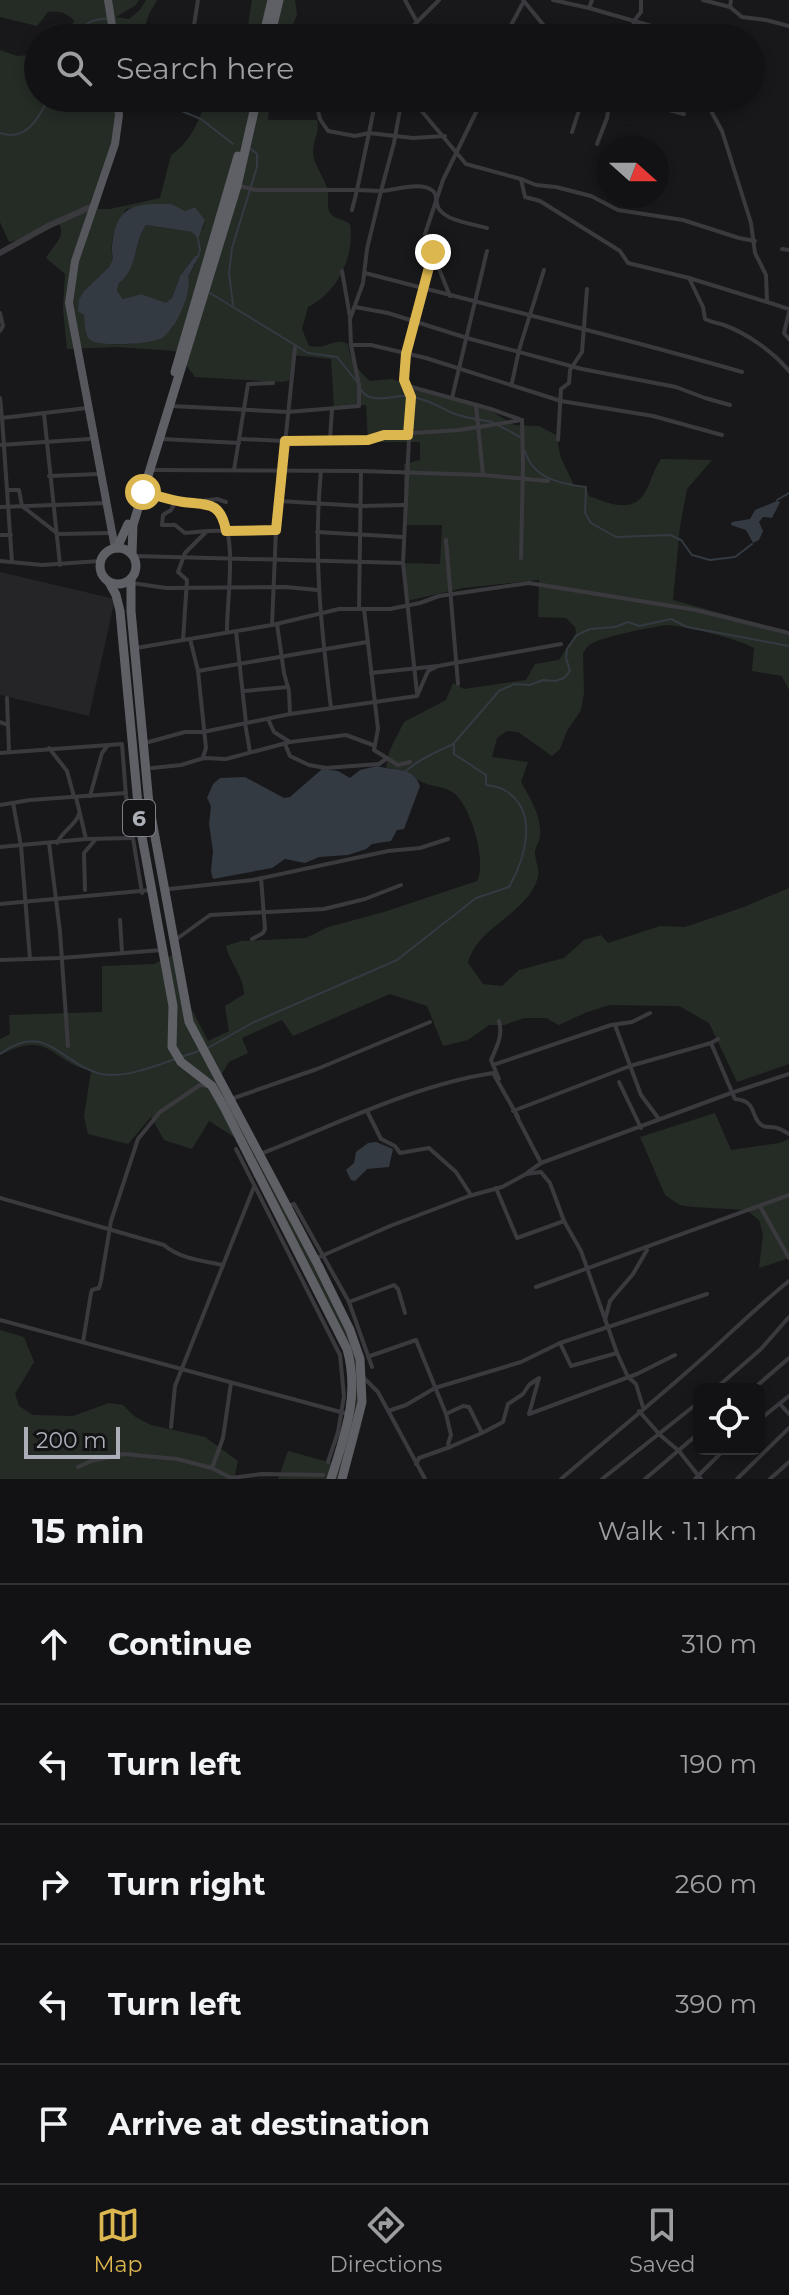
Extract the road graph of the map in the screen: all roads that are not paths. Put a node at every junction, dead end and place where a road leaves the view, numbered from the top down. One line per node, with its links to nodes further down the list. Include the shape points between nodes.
1 (108, 0): 17 (main road)
2 (198, 0): 18 (street)
3 (272, 0): 19 (highway)
4 (279, 0): 20 (highway)
5 (405, 0): 16 (street)
6 (439, 0): 16 (street)
7 (523, 0): 21 (street); 22 (street)
8 (553, 0): 14 (street)
9 (592, 0): 14 (street)
10 (641, 0): 15 (street)
11 (706, 0): 13 (street)
12 (731, 0): 13 (street)
13 (730, 7): 25 (street, via 742,17)
14 (589, 8): 15 (street)
15 (634, 21): 23 (street); 24 (street)
16 (418, 22)
17 (110, 24)
18 (194, 24)
19 (266, 24)
20 (273, 24)
21 (511, 24)
22 (545, 24)
23 (634, 24)
24 (644, 24)
25 (789, 26)
26 (117, 112): 50 (main road, via 112,157)
27 (250, 112): 149 (highway, 6, via 134,507)
28 (251, 112): 46 (highway, 6)
29 (318, 112): 40 (street, via 328,131)
30 (373, 112): 40 (street)
31 (400, 112): 41 (street)
32 (423, 112): 42 (street)
33 (476, 112): 44 (street)
34 (578, 112): 39 (street)
35 (608, 112): 43 (street)
36 (676, 112): 38 (street)
37 (712, 112): 53 (street)
38 (684, 114)
39 (572, 132)
40 (369, 133): 41 (street); 47 (street)
41 (396, 135): 42 (street); 48 (street)
42 (445, 136): 44 (street)
43 (600, 136)
44 (456, 153): 45 (street, via 466,164); 49 (street)
45 (521, 179): 53 (street, via 591,196 618,210 670,217); 62 (street, via 525,197 620,251 628,263)
46 (237, 186): 47 (street); 94 (highway, 6)
47 (357, 190): 48 (street); 51 (street)
48 (381, 191): 49 (street, via 421,187 433,191); 61 (street)
49 (435, 204): 52 (street, via 442,214); 57 (street, via 425,234)
50 (95, 205): 58 (street); 95 (main road, via 70,293)
51 (352, 210)
52 (487, 228)
53 (755, 241): 66 (street, via 766,275)
54 (782, 249): 55 (street)
55 (789, 250)
56 (487, 251): 67 (street)
57 (433, 252): 63 (street); 65 (street)
58 (0, 253)
59 (544, 270): 71 (street)
60 (342, 271): 72 (street)
61 (364, 273): 63 (street); 68 (street)
62 (689, 278): 66 (street); 84 (street, via 705,319 765,349)
63 (422, 288): 65 (street); 73 (street)
64 (587, 289): 74 (street)
65 (450, 296): 67 (street)
66 (767, 302): 69 (street)
67 (474, 303): 71 (street); 76 (street)
68 (355, 307): 72 (street); 73 (street)
69 (789, 311): 77 (street, via 784,333)
70 (0, 313): 75 (street)
71 (528, 317): 74 (street); 80 (street)
72 (350, 319): 78 (street)
73 (414, 321): 76 (street); 81 (street)
74 (583, 328): 82 (street, via 582,352); 85 (street)
75 (0, 331)
76 (467, 338): 80 (street); 83 (street)
77 (789, 339)
78 (351, 345): 81 (street); 97 (street, via 359,406)
79 (295, 348): 98 (street)
80 (519, 350): 82 (street); 87 (street)
81 (406, 354): 83 (street); 88 (street)
82 (573, 365): 91 (street); 93 (street, via 676,387)
83 (460, 368): 87 (street); 90 (street)
84 (789, 371)
85 (742, 372)
86 (273, 383): 96 (street, via 249,383)
87 (512, 384): 91 (street)
88 (408, 386): 90 (street); 103 (street)
89 (0, 398): 100 (street)
90 (452, 398): 92 (street)
91 (561, 401): 104 (street, via 653,416); 108 (street)
92 (476, 405): 101 (street); 102 (street)
93 (730, 405)
94 (171, 406): 96 (street); 106 (highway, 6)
95 (88, 407): 99 (street); 119 (main road)
96 (245, 409): 98 (street); 109 (street)
97 (332, 409): 98 (street); 107 (street)
98 (288, 412): 110 (street)
99 (44, 414): 100 (street); 111 (street)
100 (2, 418): 112 (street)
101 (522, 420): 102 (street); 122 (street)
102 (478, 427): 103 (street); 120 (street)
103 (408, 435): 107 (street); 118 (street)
104 (722, 435)
105 (89, 439): 111 (street)
106 (161, 439): 109 (street); 113 (highway, 6)
107 (330, 439): 110 (street)
108 (558, 440)
109 (240, 441): 110 (street); 114 (street)
110 (285, 441): 115 (street)
111 (47, 443): 112 (street); 121 (street)
112 (2, 445): 124 (street)
113 (152, 470): 114 (street); 125 (highway, 6)
114 (234, 470): 115 (street)
115 (281, 471): 116 (street); 127 (street)
116 (321, 471): 117 (street); 131 (street)
117 (361, 471): 118 (street); 135 (street)
118 (406, 473): 120 (street); 133 (street)
119 (100, 474): 121 (street); 130 (main road)
120 (483, 475): 122 (street)
121 (49, 476): 132 (street)
122 (523, 480): 123 (street); 152 (street)
123 (548, 481)
124 (9, 491): 134 (street, via 19,490); 137 (street)
125 (143, 492): 126 (street); 150 (highway, 6, via 133,525)
126 (176, 501): 128 (street); 139 (street, via 163,515 162,525 175,525 185,533)
127 (279, 501): 131 (street); 138 (street)
128 (206, 502): 129 (street); 140 (street, via 216,509)
129 (226, 502)
130 (107, 503): 132 (street); 142 (main road)
131 (318, 503): 135 (street); 141 (street)
132 (53, 505): 134 (street); 143 (street)
133 (404, 505): 135 (street); 147 (street)
134 (22, 506): 137 (street); 143 (street)
135 (361, 506): 144 (street)
136 (0, 507): 137 (street)
137 (10, 507): 146 (street)
138 (276, 530): 140 (street); 157 (street)
139 (207, 531): 140 (street); 151 (street)
140 (226, 531): 154 (street)
141 (317, 532): 144 (street); 153 (street)
142 (111, 533): 143 (street); 149 (main road)
143 (58, 534): 161 (street)
144 (359, 534): 147 (street); 159 (street)
145 (0, 535): 146 (street)
146 (11, 535): 158 (street)
147 (403, 537): 160 (street)
148 (446, 540): 168 (street)
149 (116, 548): 150 (highway); 156 (highway, 6)
150 (133, 555): 151 (street); 162 (highway, 6, via 137,567)
151 (183, 556): 154 (street); 164 (street, via 178,572)
152 (521, 558)
153 (318, 559): 157 (street); 159 (street); 167 (street)
154 (229, 560): 157 (street); 165 (street)
155 (0, 561): 158 (street)
156 (100, 561): 161 (street); 163 (highway, 6)
157 (273, 561): 166 (street)
158 (12, 562): 161 (street)
159 (360, 562): 160 (street); 170 (street)
160 (403, 563): 169 (street)
161 (60, 565)
162 (131, 581): 163 (highway); 164 (street); 179 (highway, 6)
163 (109, 582): 231 (highway, 6, via 120,611)
164 (187, 587): 165 (street); 176 (street)
165 (229, 587): 166 (street); 174 (street)
166 (272, 587): 167 (street); 172 (street)
167 (317, 590): 171 (street)
168 (449, 594): 169 (street); 175 (street, via 547,584 696,610); 182 (street)
169 (407, 605): 170 (street); 185 (street)
170 (361, 609): 171 (street); 177 (street)
171 (320, 612): 172 (street); 180 (street)
172 (274, 624): 173 (street); 181 (street)
173 (236, 631): 174 (street); 183 (street)
174 (227, 632): 176 (street)
175 (789, 633)
176 (187, 639): 179 (street); 186 (street)
177 (367, 642): 180 (street); 187 (street)
178 (561, 644): 182 (street)
179 (135, 648): 203 (highway, 6)
180 (325, 650): 181 (street); 194 (street)
181 (283, 657): 183 (street); 189 (street)
182 (455, 663): 184 (street); 188 (street)
183 (240, 664): 186 (street); 190 (street)
184 (438, 666): 185 (street); 191 (street, via 428,671)
185 (415, 668): 187 (street); 191 (street)
186 (198, 671): 200 (street)
187 (371, 673): 193 (street)
188 (458, 684)
189 (288, 687): 190 (street); 195 (street)
190 (244, 691): 198 (street)
191 (417, 696): 193 (street)
192 (7, 698): 199 (street)
193 (375, 704): 194 (street); 204 (street, via 378,729)
194 (331, 708): 195 (street)
195 (290, 714): 196 (street)
196 (268, 719): 198 (street); 202 (street)
197 (0, 722): 199 (street)
198 (245, 723): 200 (street); 207 (street)
199 (8, 725): 206 (street)
200 (203, 732): 203 (street); 209 (street)
201 (110, 743): 205 (street); 213 (street, via 123,746); 214 (street)
202 (288, 743): 204 (street, via 349,735); 207 (street); 210 (street, via 290,756 309,765 373,765)
203 (143, 744): 257 (highway, 6, via 159,868 189,1022)
204 (373, 745): 210 (street)
205 (49, 748): 206 (street); 215 (street, via 67,771)
206 (9, 751): 208 (street)
207 (250, 752): 209 (street)
208 (0, 753)
209 (202, 759): 212 (street)
210 (386, 759): 211 (street, via 398,765)
211 (410, 762)
212 (152, 768)
213 (126, 793): 214 (street); 219 (street)
214 (90, 796): 215 (street)
215 (75, 797): 216 (street); 218 (street)
216 (13, 803): 217 (street); 225 (street)
217 (0, 805)
218 (80, 812): 220 (street); 224 (street)
219 (133, 838): 221 (street); 231 (street)
220 (86, 839): 221 (street); 224 (street)
221 (96, 839): 230 (street, via 84,853)
222 (448, 839): 227 (street)
223 (49, 843): 224 (street); 225 (street); 232 (street)
224 (57, 843)
225 (21, 846): 226 (street); 233 (street)
226 (0, 847)
227 (261, 878): 229 (street); 235 (street)
228 (401, 885): 235 (street, via 324,909)
229 (169, 889)
230 (85, 890)
231 (146, 891): 232 (street); 239 (highway, 6)
232 (56, 899): 233 (street); 241 (street)
233 (24, 902): 234 (street); 243 (street)
234 (0, 904)
235 (263, 913): 237 (street, via 210,915); 238 (street, via 265,930)
236 (120, 920): 240 (street)
237 (178, 938)
238 (252, 939)
239 (162, 950): 240 (street); 255 (highway, 6, via 173,1006 171,1039 178,1058)
240 (122, 952): 241 (street)
241 (61, 958): 243 (street); 250 (street)
242 (0, 960): 243 (street)
243 (30, 960)
244 (650, 1013): 247 (street)
245 (499, 1021): 251 (street, via 502,1031)
246 (430, 1022): 257 (street)
247 (615, 1025): 251 (street); 252 (street)
248 (718, 1039): 249 (street)
249 (711, 1043): 252 (street); 256 (street)
250 (68, 1046)
251 (493, 1065): 259 (street)
252 (630, 1066): 259 (street); 261 (street, via 641,1095)
253 (789, 1074): 256 (street)
254 (619, 1082): 262 (street)
255 (212, 1086): 268 (highway, 6); 275 (street, via 200,1085 145,1129)
256 (731, 1093): 261 (street); 263 (street, via 753,1107 765,1127)
257 (231, 1099): 265 (highway, 6)
258 (367, 1111): 260 (street, via 457,1079 493,1073); 265 (street); 270 (street, via 381,1139 400,1153 429,1148 456,1172)
259 (513, 1111): 266 (street)
260 (518, 1117)
261 (659, 1119): 262 (street)
262 (641, 1128): 266 (street)
263 (789, 1134)
264 (236, 1149): 268 (street)
265 (260, 1154): 277 (highway, 6)
266 (541, 1163): 267 (street)
267 (526, 1174): 269 (street); 274 (street, via 541,1172 550,1183)
268 (258, 1184): 279 (street); 309 (highway, 6, via 347,1349 354,1379)
269 (496, 1188): 274 (street, via 517,1238); 277 (street)
270 (471, 1195)
271 (789, 1195): 273 (street)
272 (0, 1198): 275 (street)
273 (761, 1207): 276 (street); 278 (street)
274 (564, 1221): 280 (street)
275 (109, 1229): 279 (street); 290 (street, via 104,1271 99,1288 91,1293)
276 (648, 1248): 280 (street); 288 (street, via 610,1301)
277 (319, 1258): 284 (street); 295 (highway, 6)
278 (789, 1258)
279 (223, 1265): 297 (street)
280 (585, 1268): 282 (street); 288 (street)
281 (789, 1281): 307 (street)
282 (536, 1287)
283 (707, 1294): 289 (street)
284 (349, 1302): 285 (street, via 394,1285); 296 (street)
285 (405, 1313)
286 (789, 1317): 301 (street)
287 (0, 1320): 290 (street)
288 (605, 1320): 289 (street)
289 (608, 1327): 291 (street); 292 (street)
290 (83, 1342): 297 (street)
291 (560, 1343): 292 (street, via 571,1366); 303 (street, via 521,1362)
292 (617, 1353): 299 (street)
293 (675, 1355): 299 (street)
294 (789, 1358): 302 (street)
295 (360, 1359): 298 (highway, 6); 303 (street, via 416,1340)
296 (372, 1367)
297 (183, 1369): 300 (street); 313 (street, via 175,1386)
298 (363, 1377): 308 (street); 328 (highway, 6, via 359,1420)
299 (628, 1377): 307 (street, via 636,1384); 315 (street, via 529,1414 539,1378 508,1404 503,1422)
300 (231, 1383): 309 (street); 325 (street, via 223,1438)
301 (722, 1383)
302 (760, 1383)
303 (435, 1388): 308 (street); 310 (street)
304 (789, 1396): 305 (street)
305 (780, 1403): 311 (street); 312 (street)
306 (693, 1407): 316 (street)
307 (641, 1409): 316 (street); 330 (street)
308 (388, 1411): 323 (street)
309 (346, 1414): 321 (street); 326 (highway, 6)
310 (446, 1414): 315 (street, via 469,1407); 318 (street)
311 (789, 1414)
312 (765, 1415)
313 (171, 1427)
314 (789, 1428): 333 (street)
315 (482, 1433): 318 (street)
316 (660, 1435): 319 (street); 331 (street)
317 (693, 1438): 319 (street)
318 (450, 1447): 323 (street, via 419,1458)
319 (679, 1451): 327 (street); 332 (street)
320 (719, 1455): 327 (street)
321 (328, 1462)
322 (789, 1462): 334 (street)
323 (416, 1464): 329 (street)
324 (78, 1467): 325 (street, via 124,1454)
325 (212, 1468): 326 (street, via 231,1478)
326 (327, 1477)
327 (698, 1478)
328 (342, 1479)
329 (425, 1479)
330 (561, 1479)
331 (602, 1479)
332 (645, 1479)
333 (737, 1479)
334 (770, 1479)

